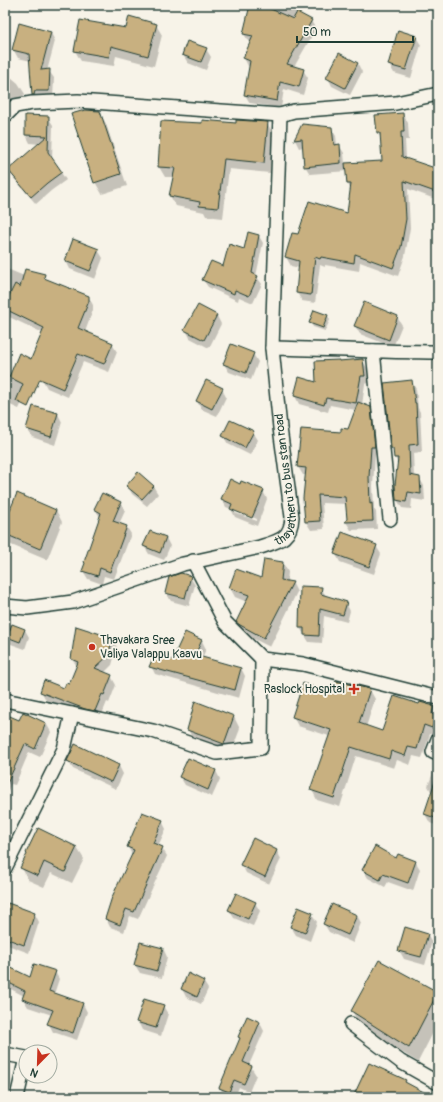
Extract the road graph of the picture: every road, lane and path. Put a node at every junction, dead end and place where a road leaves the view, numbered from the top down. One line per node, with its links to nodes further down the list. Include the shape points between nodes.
1 (438, 94): 2 (street, via 396,103 294,111)
2 (280, 115): 3 (street, via 78,101 15,106); 4 (street, thayatheru to bus stan road)
3 (5, 116)
4 (272, 348): 5 (street); 8 (street, thayatheru to bus stan road, via 292,526 285,537 273,543)
5 (373, 351): 6 (street); 7 (street)
6 (438, 352)
7 (390, 519)
8 (193, 561): 9 (street, thayatheru to bus stan road, via 73,602 27,608); 10 (street, via 225,622)
9 (5, 606)
10 (262, 659): 11 (street, via 303,664); 13 (street, via 261,748 217,753 153,731)
11 (438, 698)
12 (5, 700): 13 (street)
13 (72, 714): 16 (street, via 64,749)
14 (438, 739): 15 (street, via 433,752)
15 (438, 754)
16 (5, 868)
17 (351, 1024): 19 (street, via 401,1062)
18 (5, 1054): 20 (street, via 26,1058)
19 (438, 1083)
20 (17, 1097)

